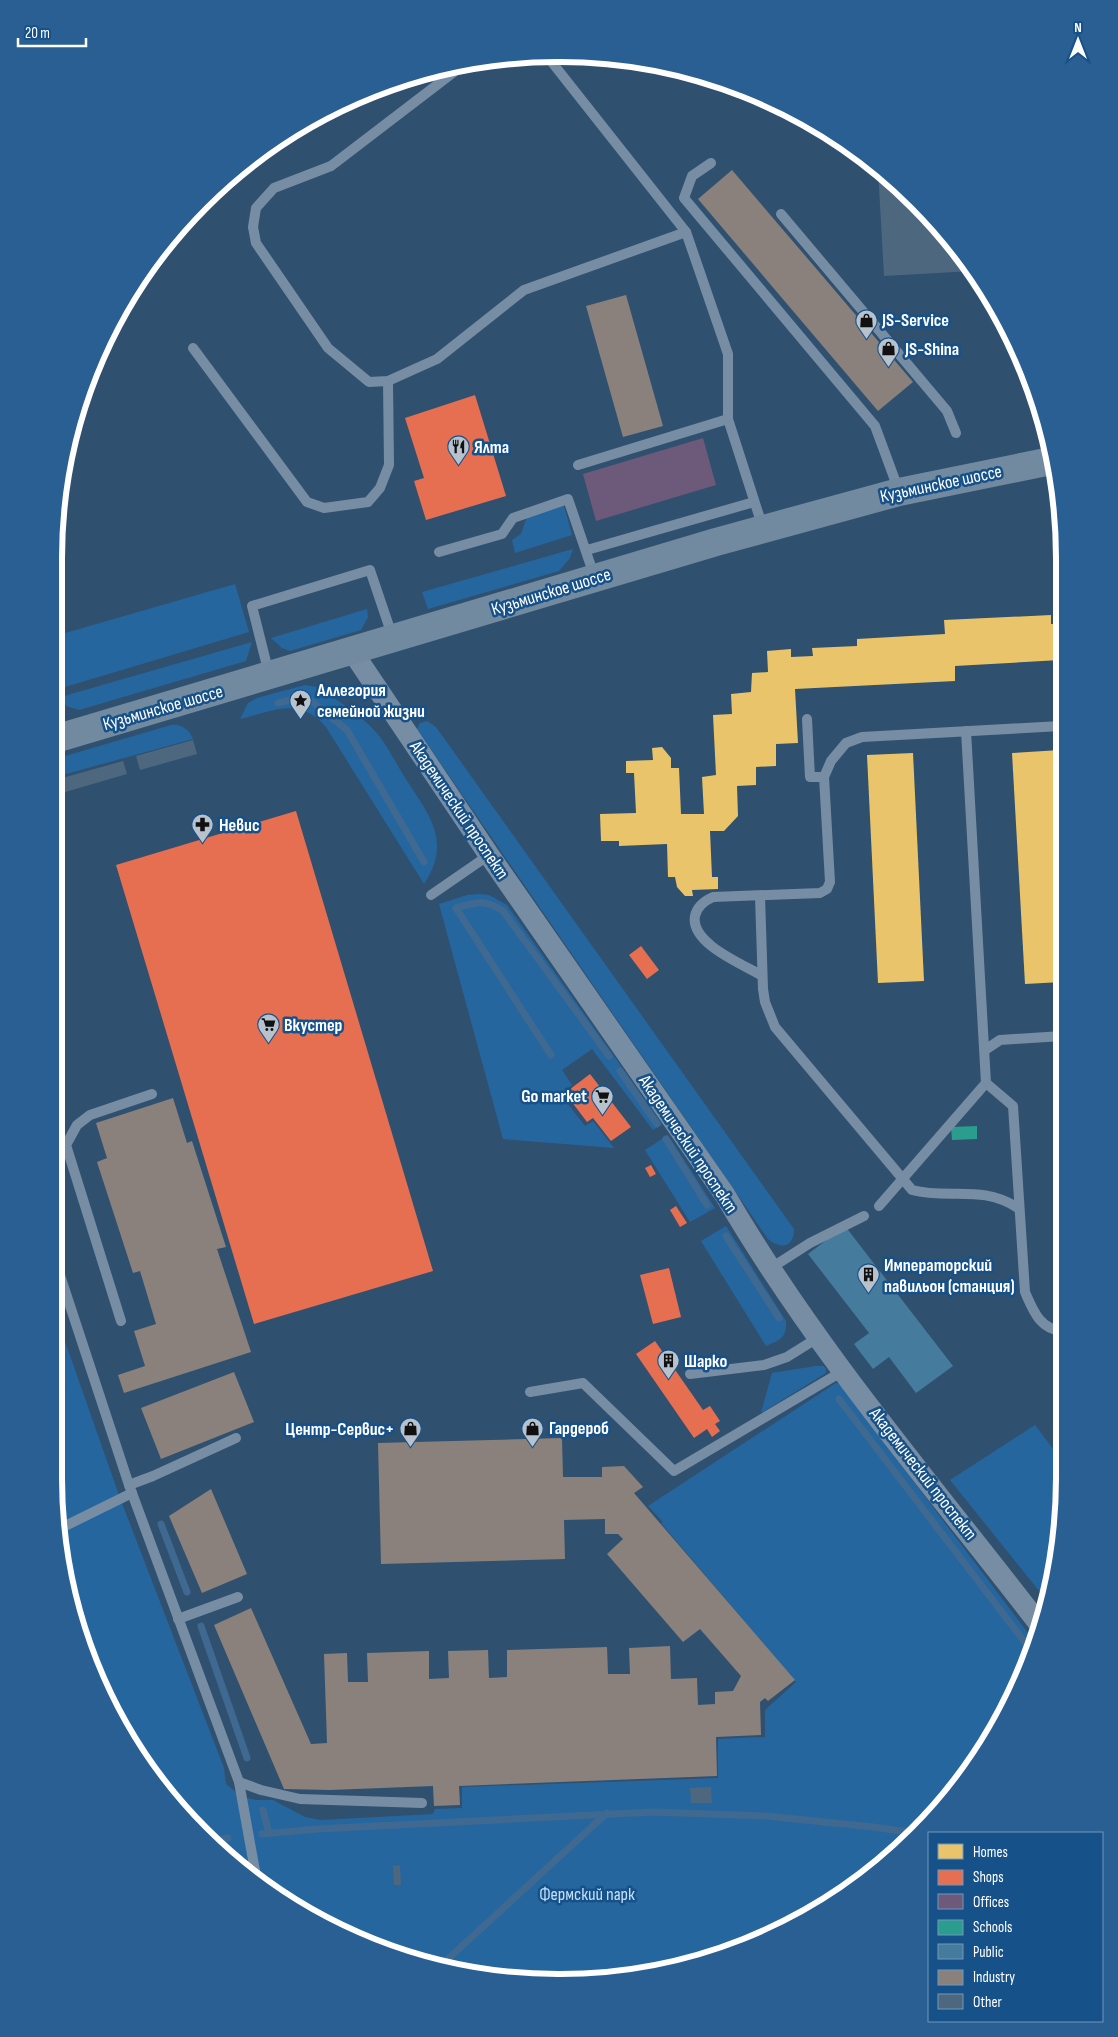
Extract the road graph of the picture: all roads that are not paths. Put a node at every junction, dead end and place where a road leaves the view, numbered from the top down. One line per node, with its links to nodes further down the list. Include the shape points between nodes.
1 (552, 62): 5 (lane)
2 (451, 74): 7 (lane, via 331,166 274,188 256,208 253,227 256,243 328,348 369,382)
3 (710, 163): 12 (lane, via 692,176 684,198 875,426)
4 (781, 214): 9 (lane, via 948,411)
5 (686, 232): 7 (lane, via 524,290 437,360); 8 (lane, via 728,354)
6 (193, 348): 7 (lane, via 307,502 324,508 368,502 380,488 389,465)
7 (388, 381)
8 (728, 419): 11 (lane); 13 (lane)
9 (956, 433)
10 (1046, 462): 12 (main road, Кузьминское шоссе)
11 (578, 465)
12 (900, 492): 14 (main road, Кузьминское шоссе)
13 (754, 502): 14 (lane); 15 (lane)
14 (764, 529): 17 (main road, Кузьминское шоссе)
15 (587, 550): 16 (lane, via 568,499 513,518 502,534); 17 (lane)
16 (439, 552)
17 (596, 579): 18 (main road, Кузьминское шоссе)
18 (394, 639): 19 (main road, Кузьминское шоссе); 20 (lane, via 370,570 252,606)
19 (352, 651): 20 (main road, Кузьминское шоссе); 26 (street, Академический проспект)
20 (269, 676): 24 (main road, Кузьминское шоссе)
21 (807, 719): 25 (lane, via 810,777)
22 (1056, 726): 23 (lane)
23 (966, 731): 25 (lane, via 862,737 846,743 830,761); 31 (lane)
24 (62, 737)
25 (824, 777): 28 (lane, via 830,882 820,893)
26 (489, 854): 27 (lane); 40 (street, Академический проспект, via 719,1187)
27 (431, 895)
28 (760, 896): 29 (lane); 29 (lane, via 713,897 703,902 694,921 697,932 707,942)
29 (761, 975): 36 (lane, via 765,1002 775,1027)
30 (1056, 1036): 31 (lane, via 1000,1040)
31 (985, 1050): 32 (lane)
32 (986, 1084): 36 (lane); 38 (lane, via 1013,1106)
33 (152, 1094): 34 (lane, via 90,1115 77,1125)
34 (66, 1145): 35 (lane); 42 (lane)
35 (62, 1146)
36 (902, 1179): 37 (lane); 38 (lane, via 912,1190 928,1194 964,1192 986,1195 1004,1199)
37 (879, 1206)
38 (1018, 1208): 43 (lane, via 1025,1292 1038,1320)
39 (864, 1216): 40 (lane, via 810,1243)
40 (771, 1268): 44 (street, Академический проспект)
41 (62, 1281): 49 (lane)
42 (121, 1321)
43 (1056, 1329)
44 (819, 1337): 45 (street, Академический проспект); 46 (lane, via 787,1357 764,1365)
45 (843, 1371): 47 (lane, via 674,1471 583,1383); 53 (street, Академический проспект)
46 (690, 1374)
47 (530, 1392)
48 (236, 1438): 49 (lane)
49 (130, 1489): 50 (lane); 52 (lane)
50 (65, 1525)
51 (238, 1597): 52 (lane)
52 (178, 1619): 54 (lane)
53 (1035, 1619)
54 (239, 1782): 55 (lane, via 300,1799); 56 (lane)
55 (422, 1803)
56 (255, 1870)

